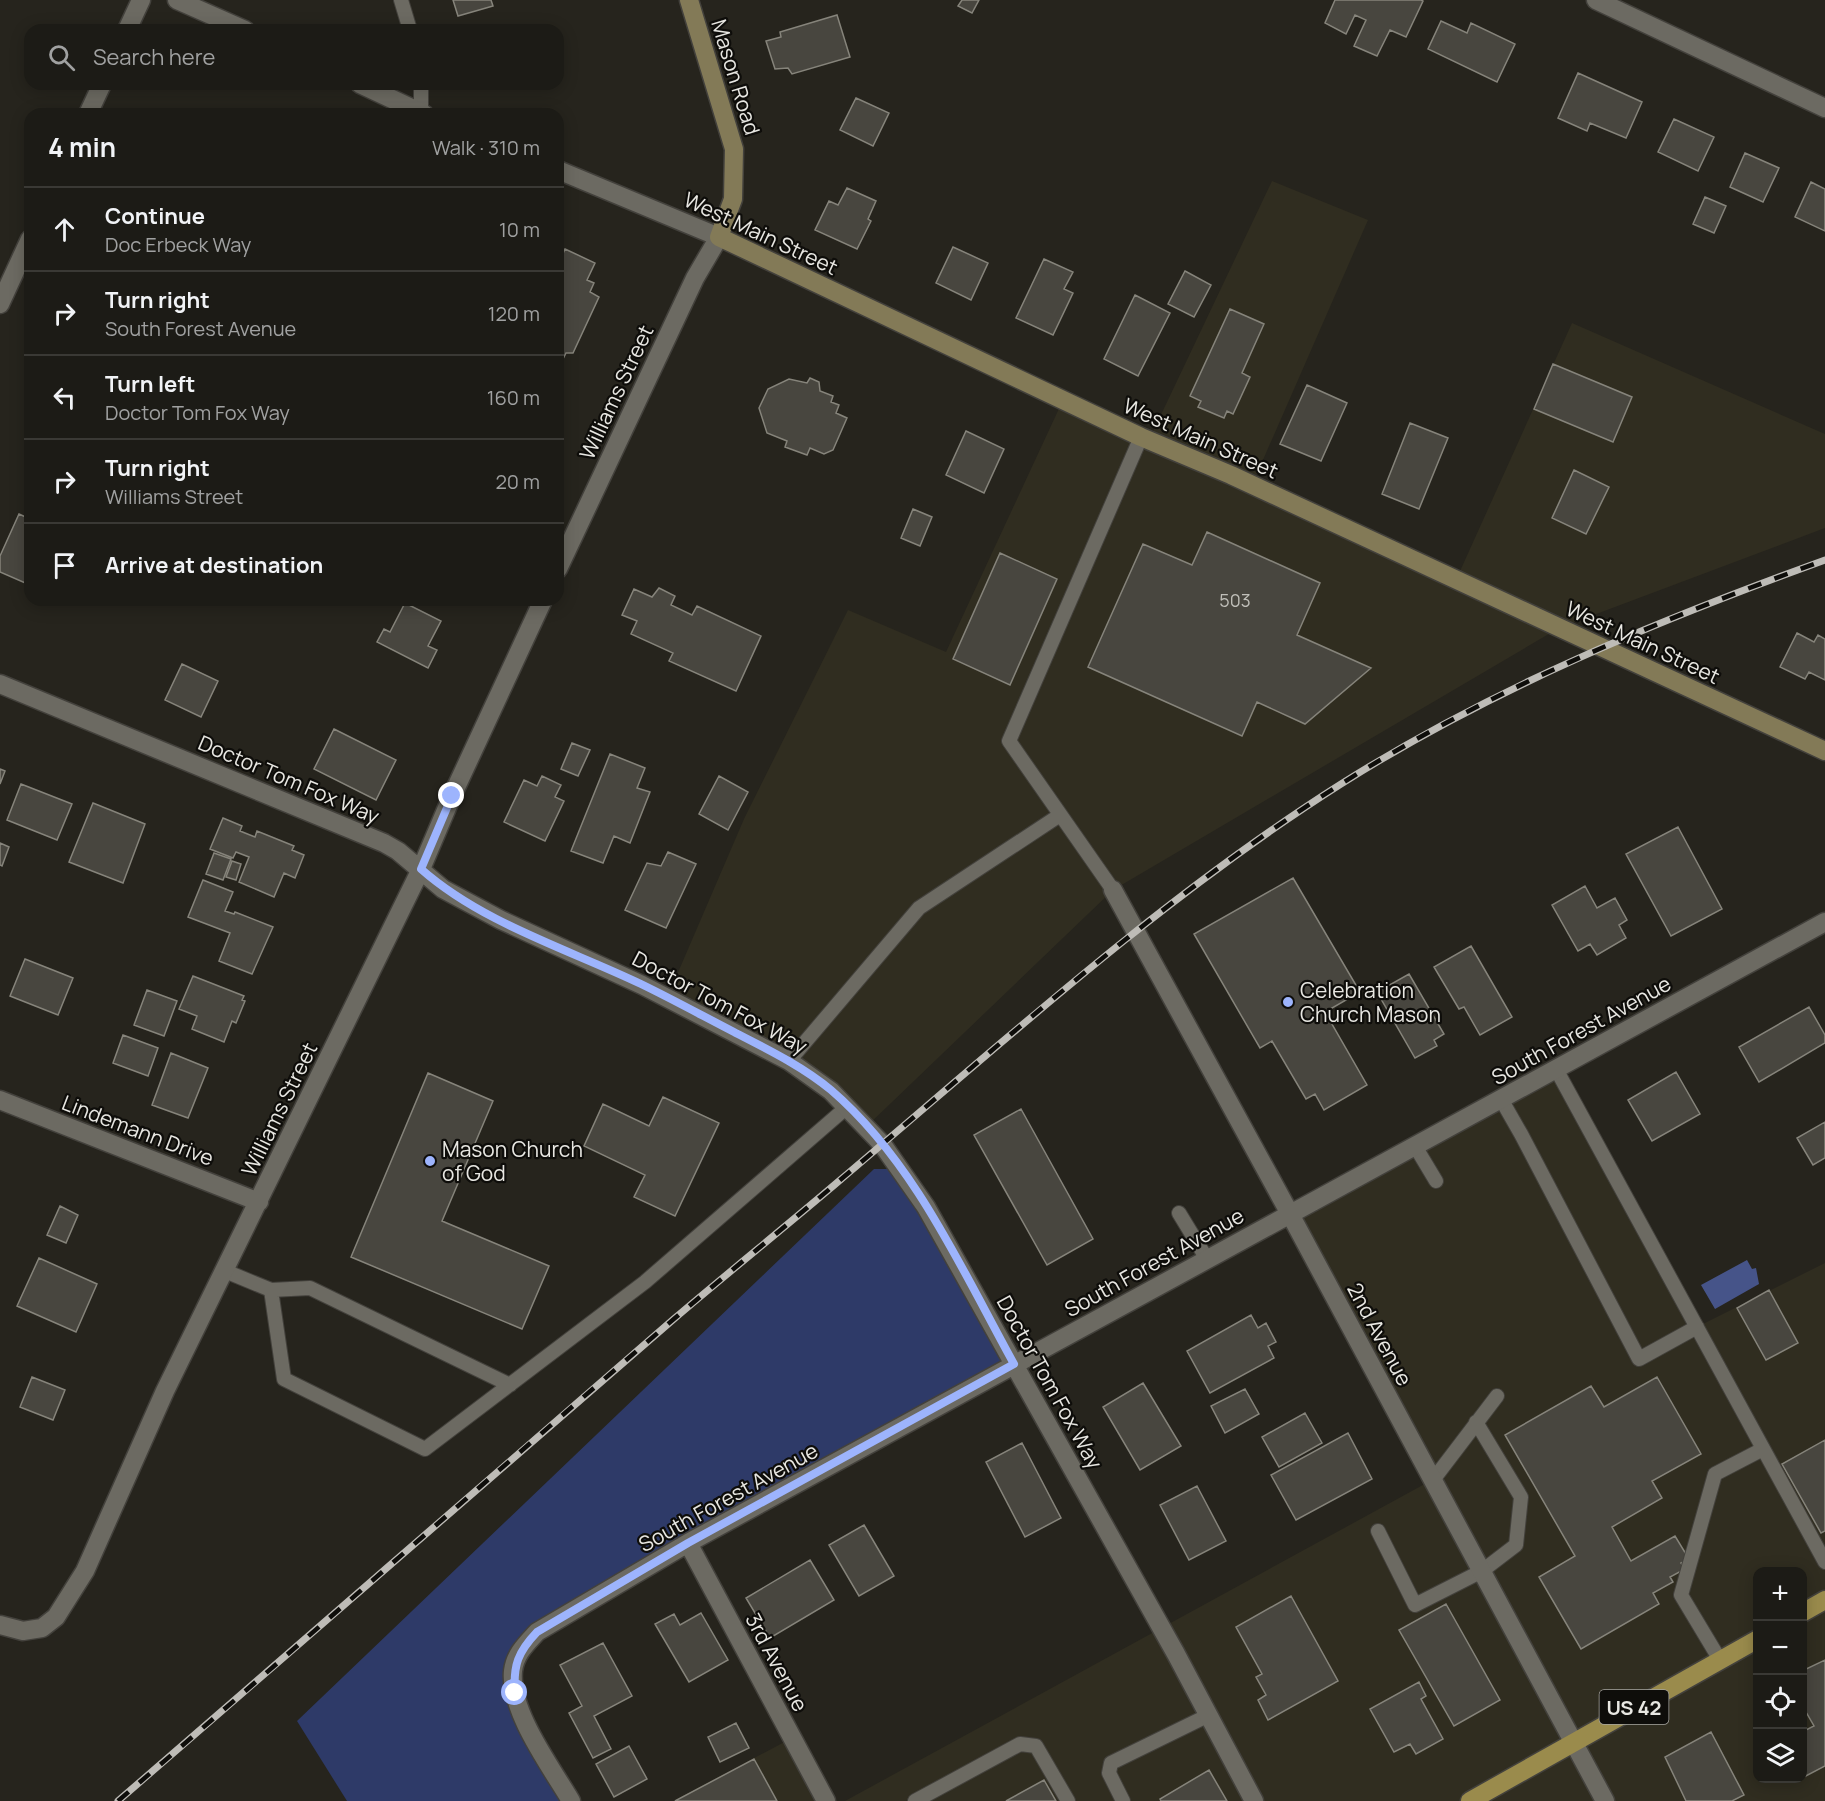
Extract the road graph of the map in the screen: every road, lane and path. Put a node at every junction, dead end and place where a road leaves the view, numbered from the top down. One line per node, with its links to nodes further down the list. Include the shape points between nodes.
1 (141, 0): 6 (street)
2 (177, 0): 7 (street)
3 (401, 0): 8 (lane)
4 (689, 0): 17 (main road, Mason Road, via 734,149 733,199)
5 (1596, 0): 15 (street)
6 (130, 24)
7 (231, 24)
8 (408, 24)
9 (99, 90): 12 (street)
10 (372, 90): 13 (street)
11 (422, 90): 14 (lane)
12 (91, 108)
13 (410, 108)
14 (422, 108)
15 (1825, 108)
16 (564, 172): 17 (street, West Main Street)
17 (719, 237): 20 (main road, West Main Street); 21 (street, Williams Street, via 694,278)
18 (24, 252): 19 (street)
19 (0, 304)
20 (1141, 437): 24 (main road, West Main Street, via 1231,475); 25 (lane, via 1009,741)
21 (564, 556)
22 (540, 606): 26 (street, Williams Street)
23 (0, 684): 26 (street, Doctor Tom Fox Way, via 384,843)
24 (1825, 751)
25 (1060, 814): 27 (lane); 29 (lane, via 919,908)
26 (421, 869): 29 (street, Doctor Tom Fox Way, via 444,889 501,920 642,985); 36 (street, Williams Street)
27 (1113, 890): 38 (street, 2nd Avenue)
28 (1825, 922): 30 (street, South Forest Avenue)
29 (789, 1061): 33 (street, Doctor Tom Fox Way, via 831,1090)
30 (1556, 1069): 31 (street, South Forest Avenue); 42 (lane)
31 (1500, 1099): 34 (street, South Forest Avenue); 42 (lane, via 1639,1359)
32 (0, 1100): 36 (street, Lindemann Drive)
33 (847, 1107): 43 (street, Doctor Tom Fox Way, via 882,1144 926,1207); 44 (lane, via 645,1282)
34 (1415, 1146): 35 (lane); 38 (street, South Forest Avenue)
35 (1436, 1180)
36 (259, 1202): 40 (street, Williams Street)
37 (1179, 1213): 39 (lane)
38 (1290, 1214): 39 (street, South Forest Avenue); 48 (street, 2nd Avenue)
39 (1207, 1259): 43 (street, South Forest Avenue)
40 (225, 1271): 41 (lane); 55 (street, Williams Street, via 165,1391 85,1571 56,1617 42,1628 23,1631)
41 (271, 1290): 44 (lane, via 310,1288); 44 (lane, via 284,1379 425,1449)
42 (1697, 1327): 47 (lane)
43 (1014, 1364): 50 (street, South Forest Avenue); 58 (street, Doctor Tom Fox Way)
44 (510, 1385)
45 (1497, 1395): 46 (lane)
46 (1476, 1422): 48 (lane); 52 (lane, via 1521,1497 1516,1545)
47 (1763, 1449): 51 (lane); 57 (lane, via 1715,1474 1681,1595)
48 (1433, 1480): 52 (street, 2nd Avenue)
49 (1378, 1531): 52 (lane, via 1415,1605)
50 (688, 1543): 61 (street, South Forest Avenue, via 537,1632 521,1648 513,1671 515,1693 528,1727); 62 (street, 3rd Avenue)
51 (1825, 1562)
52 (1482, 1571): 59 (street, 2nd Avenue)
53 (1825, 1600): 54 (main road)
54 (1807, 1611)
55 (0, 1625)
56 (1753, 1642): 57 (main road, US 42)
57 (1720, 1660): 59 (main road, US 42)
58 (1209, 1715): 65 (lane, via 1111,1763 1109,1773); 66 (street, Doctor Tom Fox Way)
59 (1574, 1742): 67 (main road, US 42); 68 (street, 2nd Avenue)
60 (934, 1797): 63 (lane); 64 (lane, via 1027,1743 1036,1746)
61 (571, 1801)
62 (826, 1801)
63 (915, 1801)
64 (1068, 1801)
65 (1123, 1801)
66 (1254, 1801)
67 (1470, 1801)
68 (1605, 1801)

